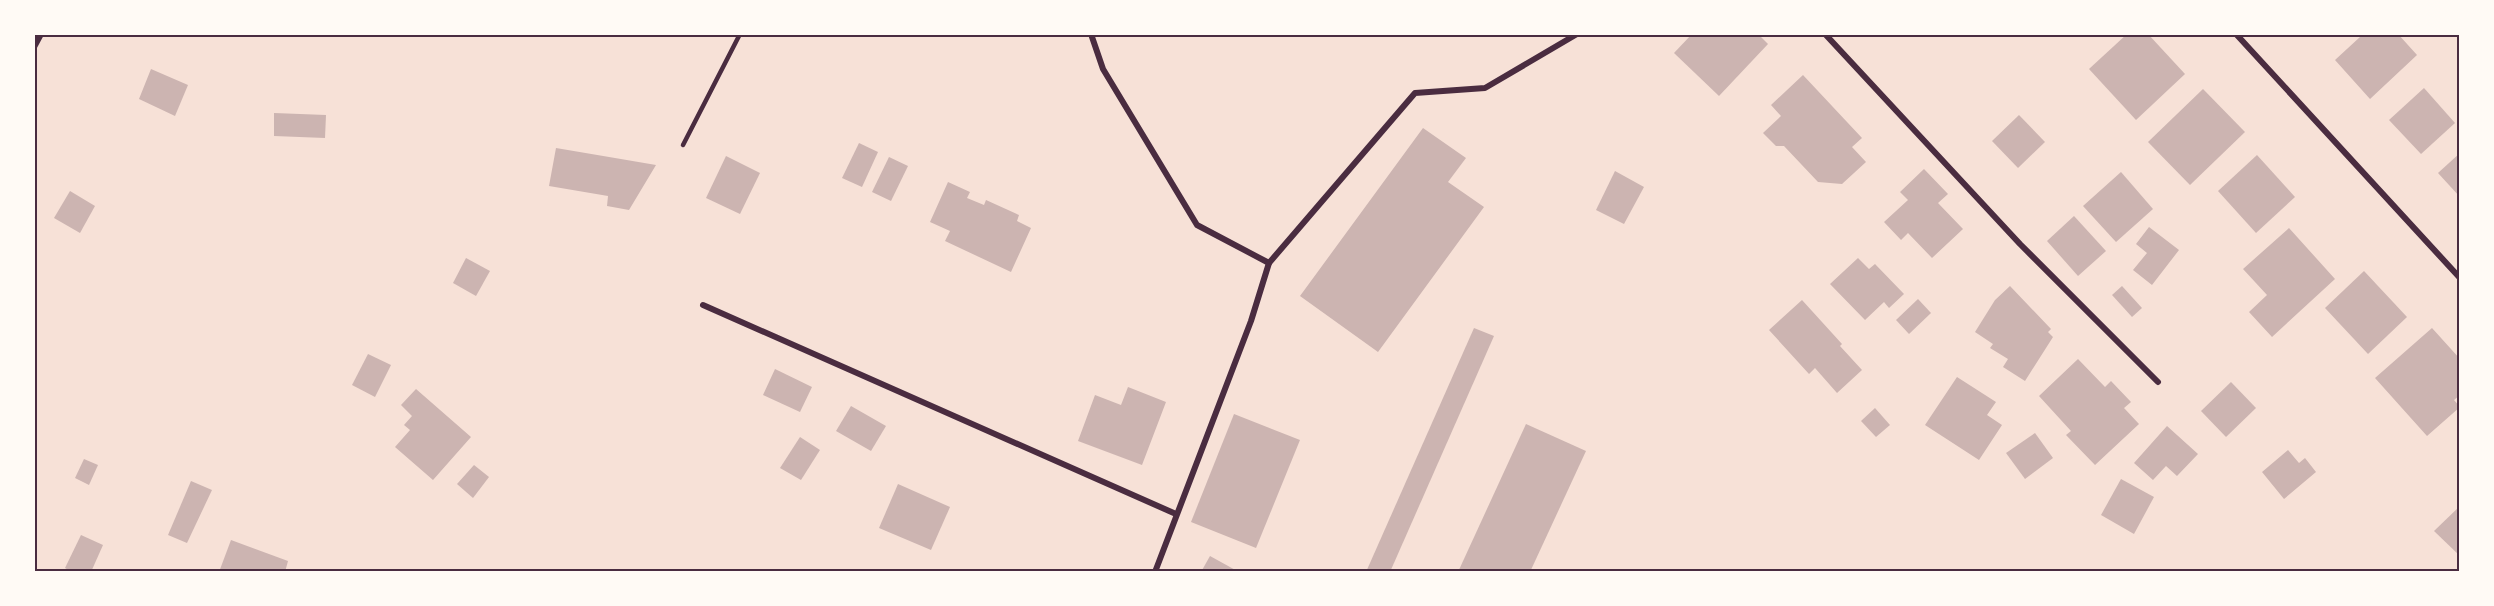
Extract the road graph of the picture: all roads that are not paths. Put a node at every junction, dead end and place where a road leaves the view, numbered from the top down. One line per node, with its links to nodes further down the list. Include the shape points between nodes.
1 (41, 34): 7 (street)
2 (740, 34): 8 (lane)
3 (1090, 34): 9 (street, via 1103,69 1197,225)
4 (1577, 34): 9 (street, via 1485,88 1415,93)
5 (1825, 34): 12 (street, via 2020,244)
6 (2236, 34): 10 (street)
7 (34, 47)
8 (683, 146)
9 (1269, 263): 13 (street, via 1251,321)
10 (2460, 278)
11 (704, 305): 13 (street)
12 (2158, 382)
13 (1176, 513): 14 (street)
14 (1155, 572)

